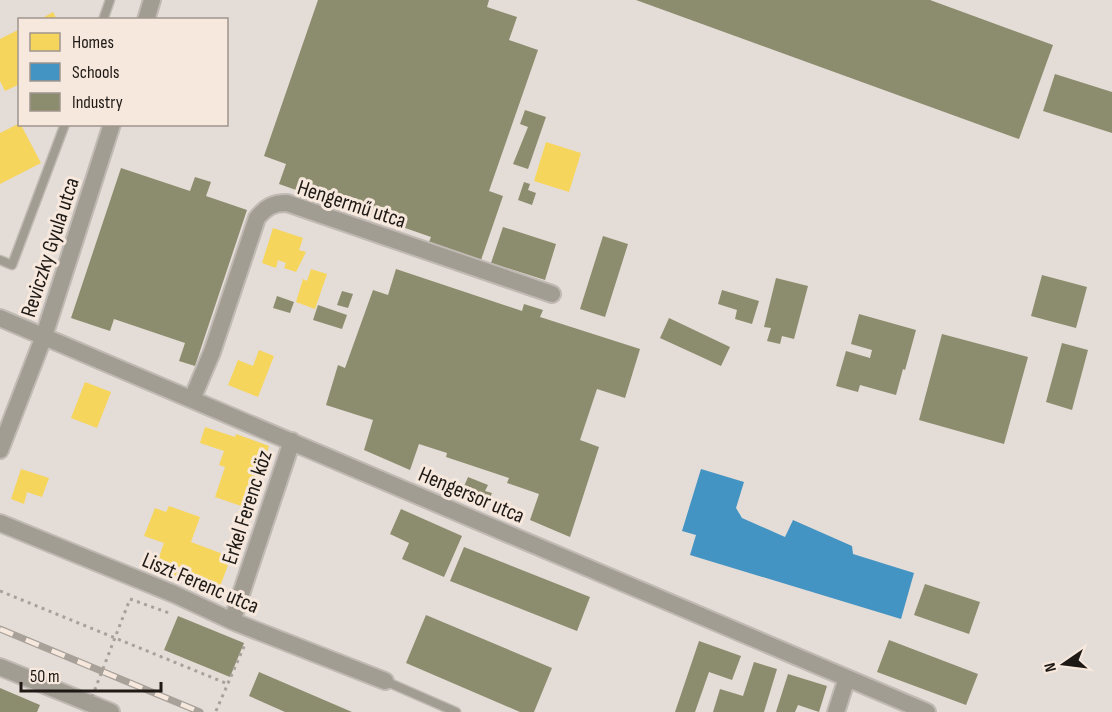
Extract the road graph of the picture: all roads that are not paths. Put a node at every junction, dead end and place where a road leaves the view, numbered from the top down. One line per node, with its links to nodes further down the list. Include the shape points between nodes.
1 (110, 0): 3 (lane)
2 (152, 0): 4 (street)
3 (104, 18)
4 (147, 18)
5 (64, 126): 7 (lane, via 12,265)
6 (111, 126): 10 (street, Reviczky Gyula utca)
7 (0, 261)
8 (552, 294): 11 (street, Hengermű utca, via 287,203 276,203 257,218)
9 (0, 318): 10 (street, Hengersor utca)
10 (44, 336): 11 (street, Hengersor utca); 13 (street, Reviczky Gyula utca)
11 (192, 399): 12 (street, Hengersor utca)
12 (292, 441): 15 (street, Erkel Ferenc köz); 17 (street, Hengersor utca)
13 (0, 450)
14 (0, 523): 15 (street, Liszt Ferenc utca)
15 (232, 621): 18 (street, Liszt Ferenc utca)
16 (0, 667): 19 (street)
17 (847, 678): 21 (street); 22 (street, Hengersor utca)
18 (385, 681): 20 (lane)
19 (111, 712)
20 (456, 712)
21 (836, 712)
22 (927, 712)

